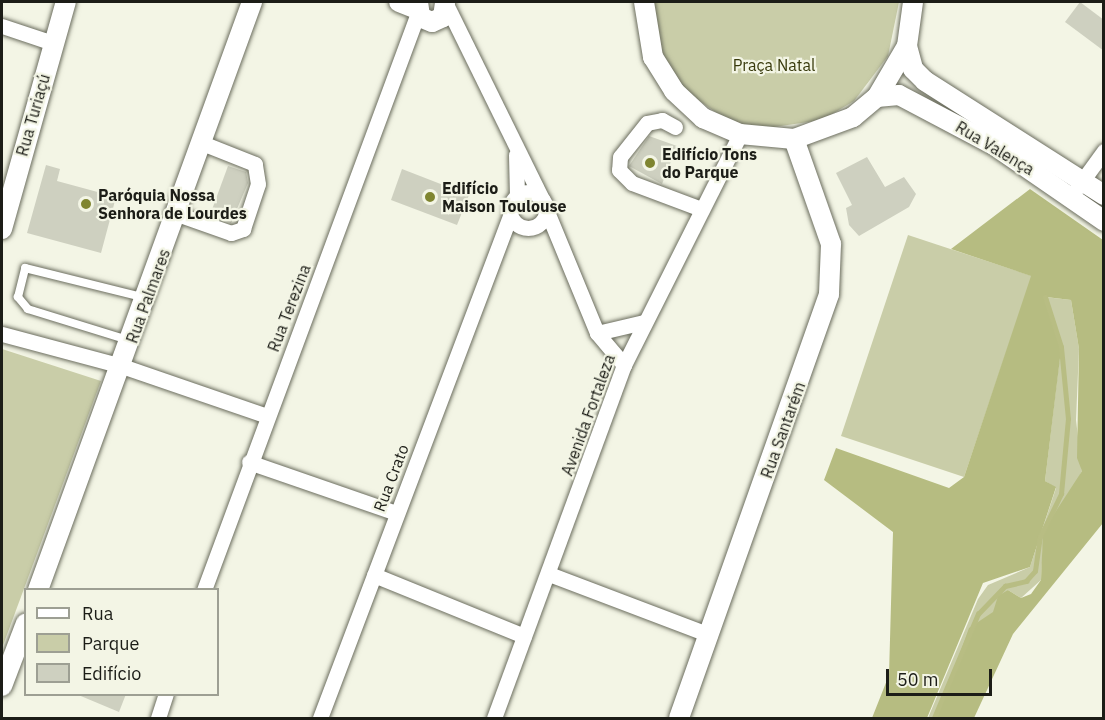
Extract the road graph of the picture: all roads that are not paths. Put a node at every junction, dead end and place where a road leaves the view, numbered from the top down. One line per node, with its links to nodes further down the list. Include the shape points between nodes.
1 (66, 2): 7 (street, Rua Turiaçú)
2 (252, 2): 13 (street, Rua Palmares)
3 (644, 2): 11 (street, via 653,57 674,91 703,117)
4 (913, 2): 8 (street)
5 (427, 9): 15 (street, via 463,34); 35 (street, Rua Terezina)
6 (2, 26): 7 (street)
7 (53, 43): 25 (street, Rua Turiaçú)
8 (907, 46): 9 (street); 16 (street, Rua Valença, via 912,69 925,81)
9 (877, 97): 12 (street, via 844,122); 16 (street, Rua Valença, via 899,95 916,102)
10 (675, 127): 20 (street, via 662,120 647,123 620,157 620,170 632,183)
11 (740, 134): 12 (street); 20 (street, Avenida Fortaleza)
12 (794, 139): 44 (street, Rua Santarém, via 831,244 829,294)
13 (202, 142): 21 (street, Rua Palmares); 21 (street, via 255,164 258,184 243,229 231,233)
14 (1104, 151): 16 (street)
15 (516, 152): 18 (street); 19 (street)
16 (1077, 188): 17 (street, Rua Valença); 23 (street, Rua Valença)
17 (1104, 195)
18 (517, 196): 19 (street, via 527,192); 22 (street, Rua Crato)
19 (544, 204): 24 (street); 26 (street)
20 (701, 209): 29 (street, Avenida Fortaleza)
21 (177, 214): 28 (street, Rua Palmares)
22 (510, 216): 24 (street); 27 (street, Rua Crato)
23 (1104, 221)
24 (532, 228): 26 (street); 27 (street)
25 (2, 229)
26 (560, 245): 30 (street)
27 (497, 251): 37 (street, Rua Crato)
28 (147, 298): 32 (street, Rua Palmares); 32 (lane, via 25,268 18,297 28,309)
29 (644, 322): 30 (street); 33 (street, Avenida Fortaleza)
30 (597, 333): 33 (street)
31 (2, 334): 34 (street)
32 (132, 341): 34 (street, Rua Palmares)
33 (624, 365): 39 (street, Avenida Fortaleza)
34 (122, 366): 35 (street); 40 (street, Rua Palmares)
35 (267, 416): 36 (street, Rua Terezina)
36 (249, 462): 37 (street); 41 (street, Rua Terezina)
37 (396, 513): 38 (street, Rua Crato)
38 (374, 574): 43 (street); 48 (street, Rua Crato)
39 (549, 574): 43 (street, Avenida Fortaleza); 44 (street)
40 (39, 588)
41 (205, 588)
42 (24, 628): 45 (street)
43 (524, 636): 49 (street, Avenida Fortaleza)
44 (710, 636): 50 (street, Rua Santarém)
45 (2, 686)
46 (165, 696): 47 (street)
47 (158, 718)
48 (320, 718)
49 (494, 718)
50 (679, 718)

